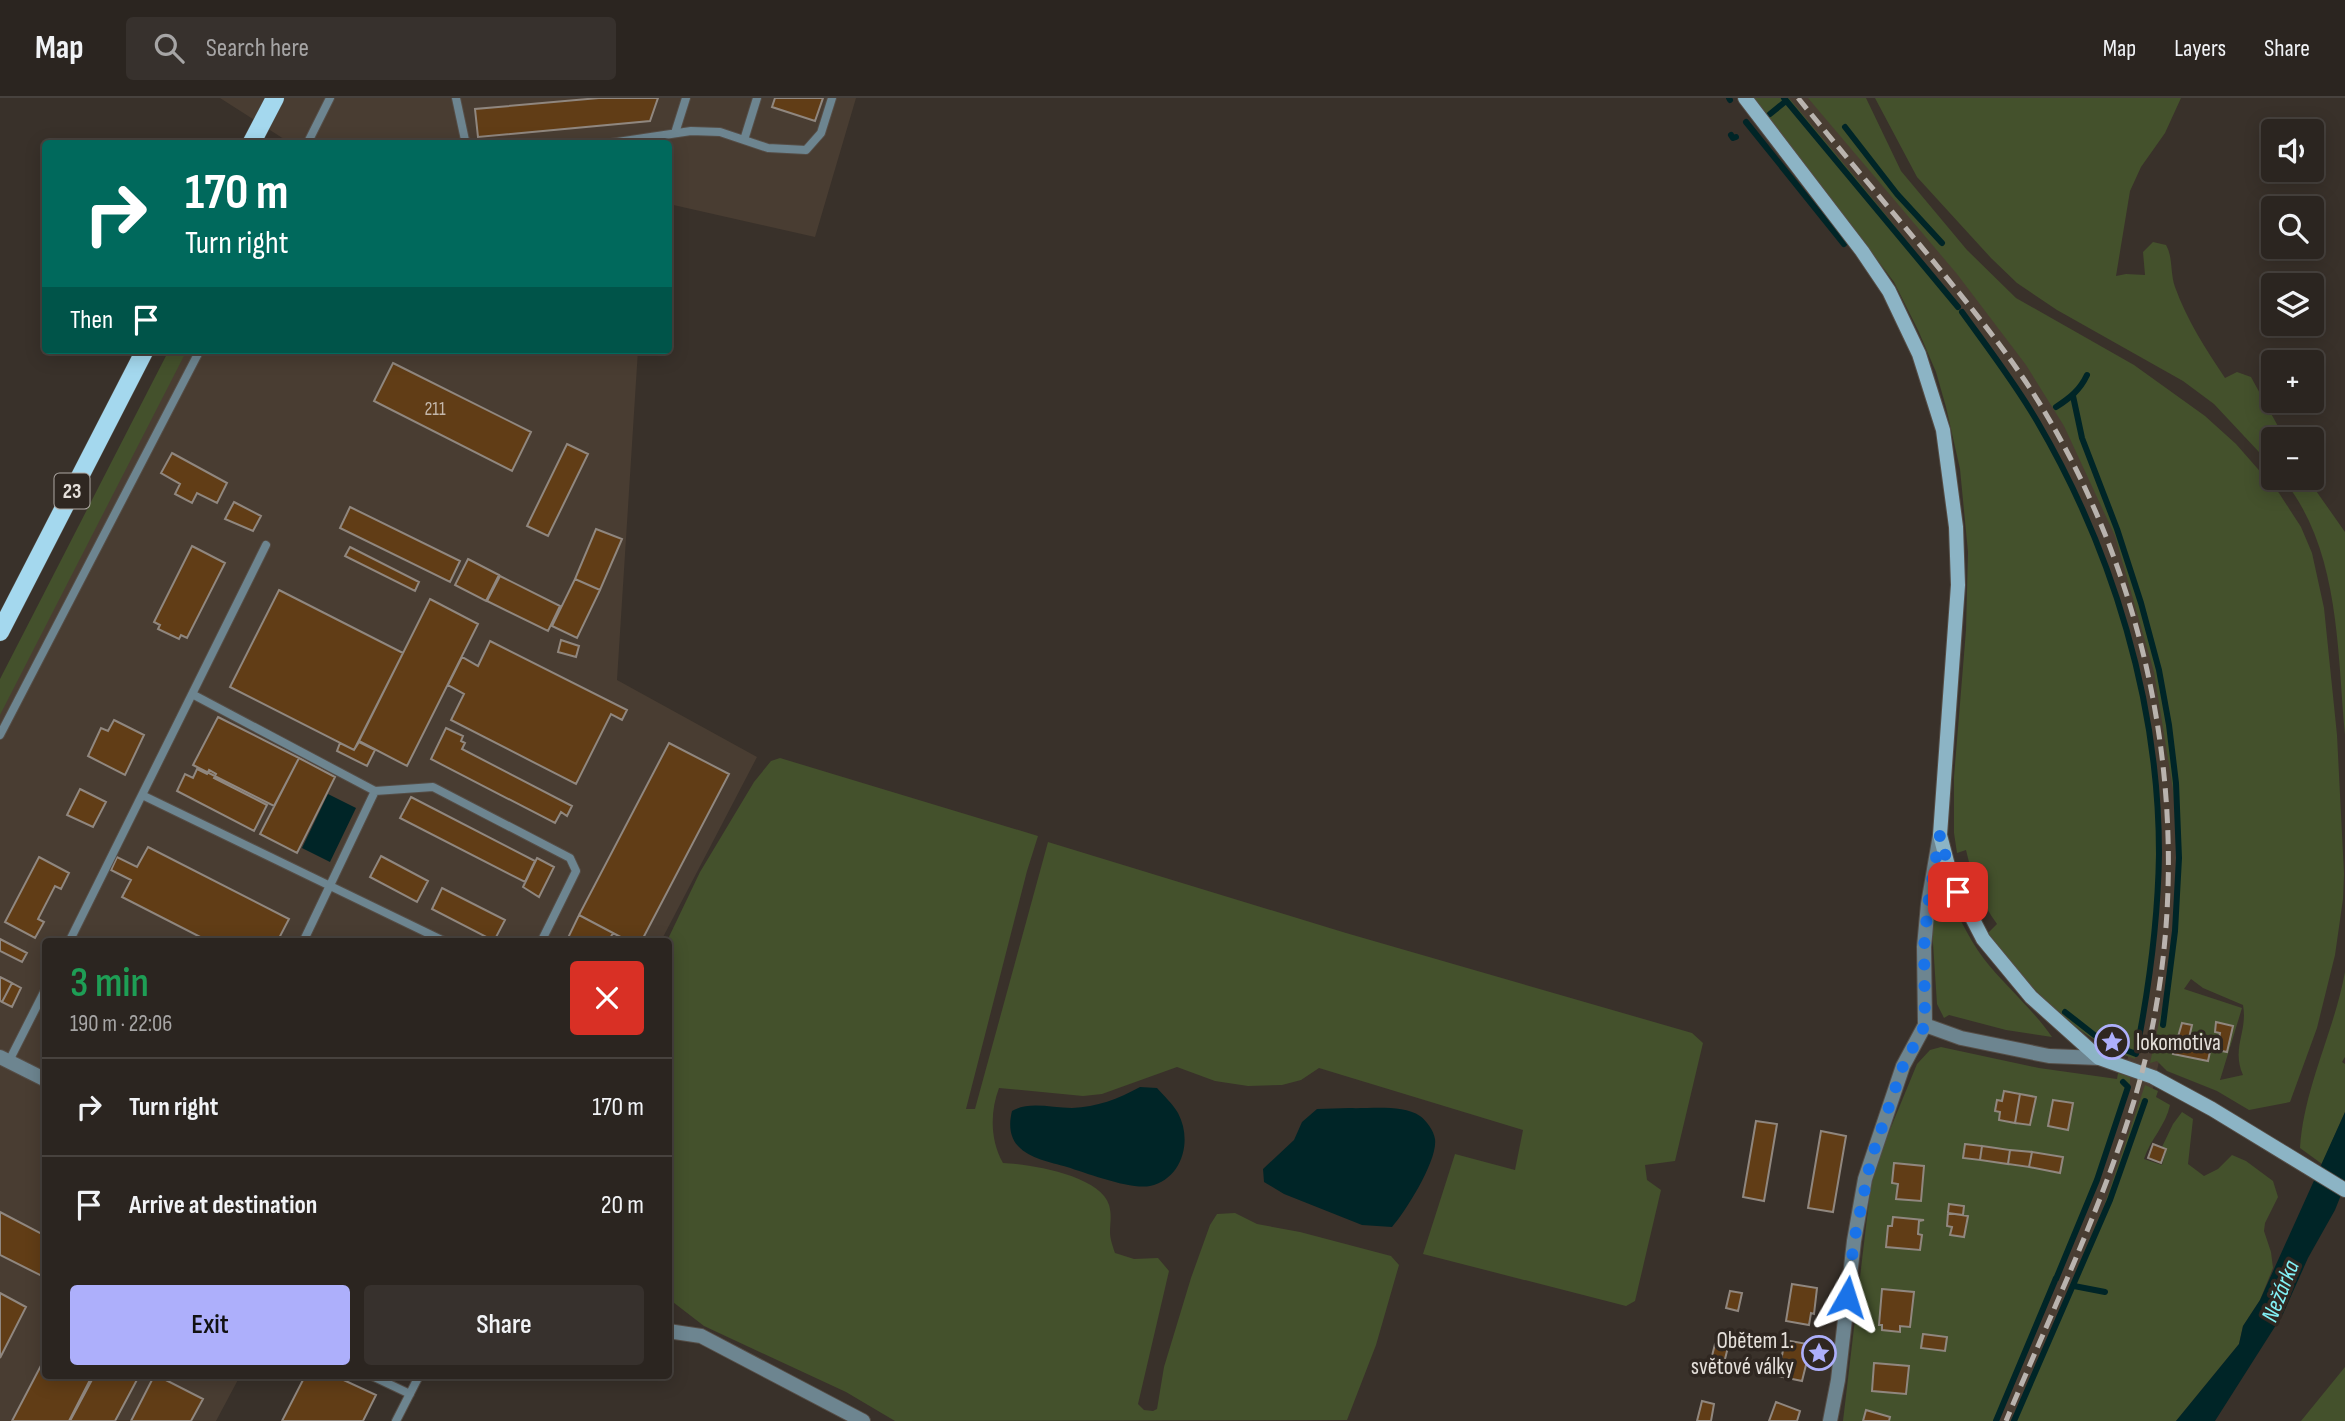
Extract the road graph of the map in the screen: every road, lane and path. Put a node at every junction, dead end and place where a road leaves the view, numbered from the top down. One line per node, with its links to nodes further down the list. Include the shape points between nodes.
1 (275, 98): 9 (main road)
2 (330, 98): 10 (lane)
3 (456, 98): 11 (lane)
4 (686, 98): 8 (lane)
5 (757, 98): 13 (lane)
6 (832, 98): 13 (lane, via 821,133 806,150 768,148)
7 (1745, 98): 22 (street, via 1889,291 1919,354 1943,430 1956,527 1958,585)
8 (675, 134): 12 (lane); 13 (lane, via 720,132)
9 (253, 140)
10 (309, 140)
11 (467, 140)
12 (632, 140)
13 (744, 140)
14 (143, 354): 17 (main road, 23)
15 (198, 354): 19 (lane)
16 (267, 545): 18 (lane)
17 (0, 632)
18 (192, 694): 20 (lane); 21 (lane)
19 (0, 735)
20 (375, 791): 23 (lane); 27 (lane, via 433,786 570,858 576,871)
21 (142, 795): 23 (lane); 24 (lane)
22 (1940, 835): 29 (street, via 1927,914); 30 (street, via 1951,877 1983,939 2031,998)
23 (329, 886): 25 (lane); 26 (lane)
24 (71, 938)
25 (305, 938)
26 (438, 938)
27 (543, 938)
28 (42, 995): 31 (lane)
29 (1925, 1025): 30 (street, via 1961,1038 2049,1056); 40 (street, via 1903,1066 1865,1179)
30 (2099, 1058): 33 (street, via 2153,1077)
31 (4, 1059): 32 (street)
32 (42, 1078)
33 (2345, 1190)
34 (672, 1332): 39 (street, via 701,1336)
35 (378, 1379): 37 (lane)
36 (418, 1379): 37 (lane)
37 (410, 1394): 38 (lane)
38 (396, 1421)
39 (863, 1421)
40 (1830, 1421)

